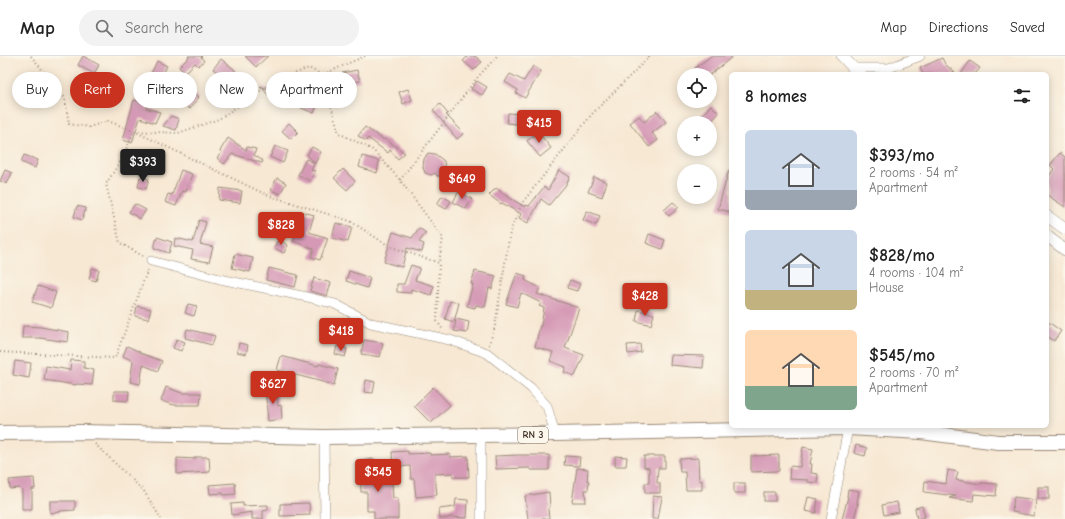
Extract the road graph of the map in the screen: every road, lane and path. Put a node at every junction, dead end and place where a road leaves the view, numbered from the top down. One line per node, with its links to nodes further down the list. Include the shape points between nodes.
1 (31, 56): 14 (path, via 64,98 69,124 89,126 108,121)
2 (365, 56): 11 (path)
3 (497, 56): 15 (path, via 476,79)
4 (650, 56): 24 (path, via 592,114 522,203 510,232 495,326)
5 (842, 56): 7 (street)
6 (920, 56): 8 (street)
7 (857, 71): 8 (street)
8 (888, 71)
9 (299, 72): 10 (path, via 309,68)
10 (316, 72)
11 (329, 72)
12 (266, 87): 14 (path, via 218,119 178,133)
13 (332, 108): 15 (path, via 339,133 373,150)
14 (134, 131): 20 (path, via 122,159 106,184 120,243); 21 (path, via 267,195 350,221 389,246)
15 (400, 180): 21 (path, via 443,238)
16 (1049, 217): 17 (street)
17 (1065, 229)
18 (1049, 238): 19 (street)
19 (1065, 250)
20 (151, 260): 22 (street, via 220,279 335,304 371,323); 23 (path, via 115,358)
21 (439, 263): 22 (path, via 437,321)
22 (450, 340): 24 (street)
23 (0, 352)
24 (487, 353): 28 (street, via 531,388 547,406)
25 (848, 428): 28 (main road, RN 3); 31 (main road, RN 3, via 921,432 998,442); 35 (street)
26 (82, 432): 27 (main road, RN 3); 30 (main road, RN 3); 32 (path, via 144,491)
27 (0, 433)
28 (555, 434): 29 (main road, RN 3)
29 (481, 436): 30 (main road, RN 3); 34 (street)
30 (324, 437): 33 (street)
31 (1065, 442)
32 (162, 519)
33 (325, 519)
34 (481, 519)
35 (830, 519)

